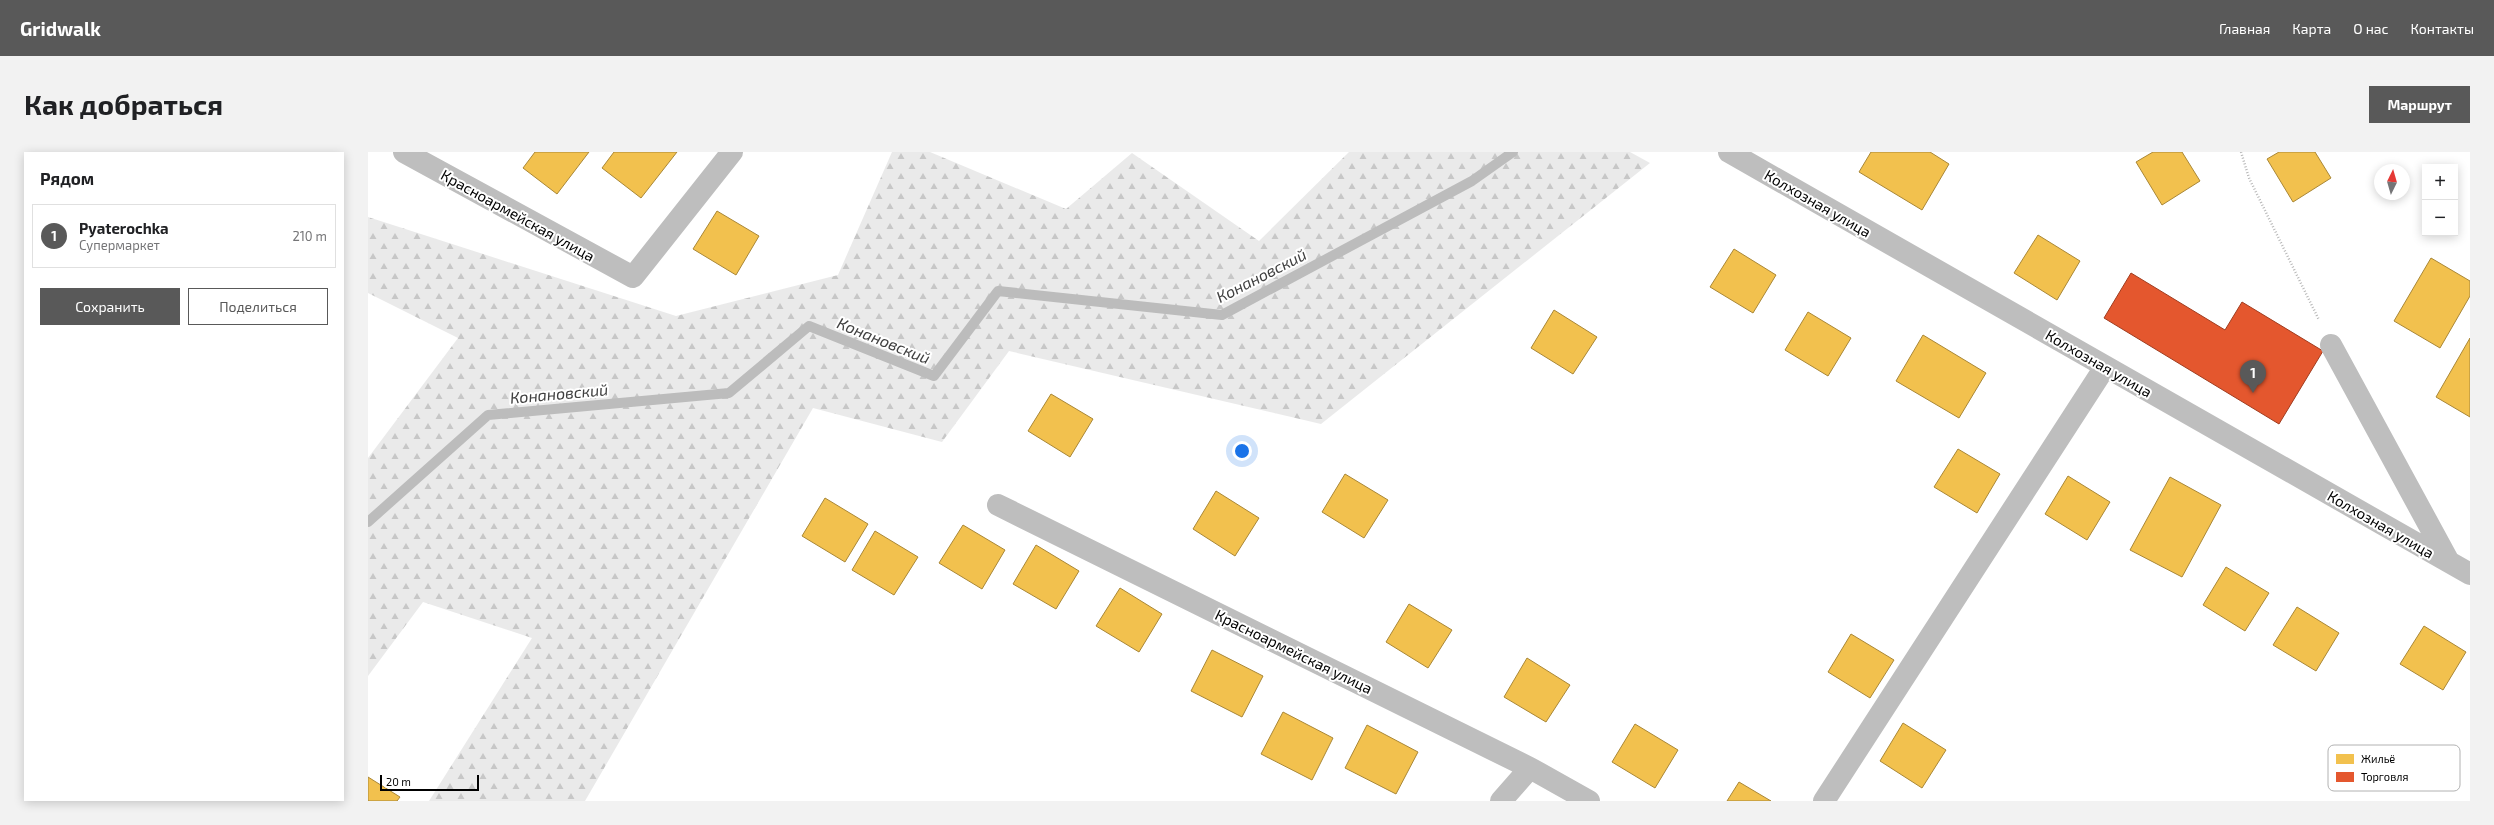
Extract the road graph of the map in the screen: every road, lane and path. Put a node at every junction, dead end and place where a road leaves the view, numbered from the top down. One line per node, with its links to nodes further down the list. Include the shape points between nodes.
1 (404, 152): 2 (street, Красноармейская улица, via 633,277)
2 (732, 152)
3 (1729, 152): 6 (street, Колхозная улица)
4 (2240, 152): 5 (path, via 2249,178)
5 (2331, 345): 8 (street)
6 (2105, 367): 8 (street, Колхозная улица); 13 (street)
7 (998, 505): 10 (street, Красноармейская улица)
8 (2449, 562): 9 (street, Колхозная улица)
9 (2470, 574)
10 (1530, 768): 11 (street); 12 (street, Красноармейская улица)
11 (1501, 801)
12 (1589, 801)
13 (1824, 801)

